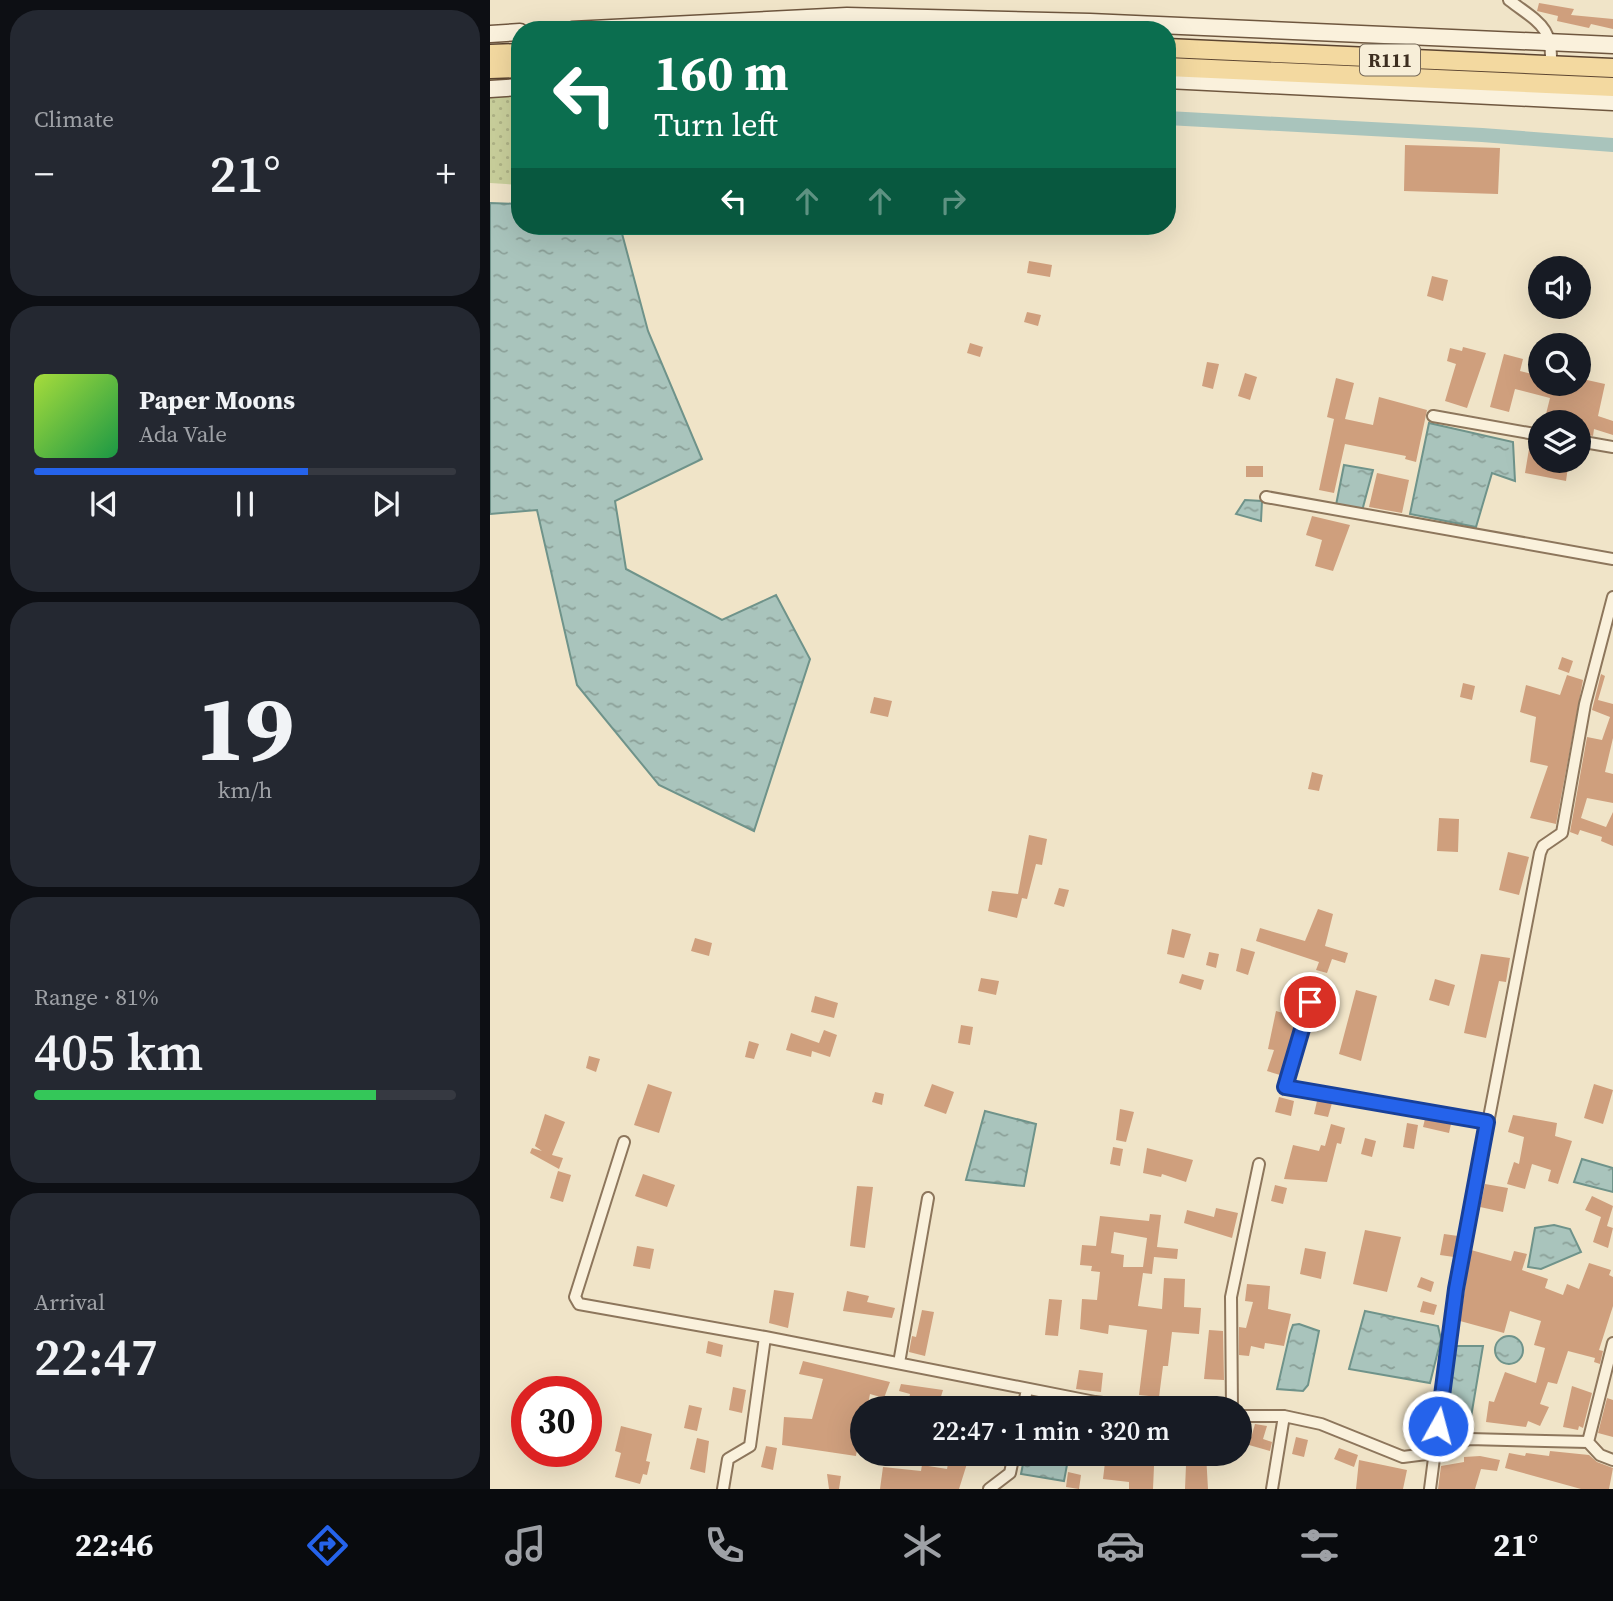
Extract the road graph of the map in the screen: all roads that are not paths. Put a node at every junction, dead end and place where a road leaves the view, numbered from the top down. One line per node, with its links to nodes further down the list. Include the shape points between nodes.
1 (1509, 0): 7 (street, via 1542,25)
2 (749, 21): 3 (street, via 847,16)
3 (1050, 21)
4 (1176, 26): 7 (street)
5 (511, 33): 6 (street)
6 (490, 34)
7 (1552, 42): 8 (street); 12 (street)
8 (1613, 45)
9 (1176, 48): 12 (main road, R111)
10 (511, 53): 11 (main road)
11 (490, 54)
12 (1551, 66): 15 (main road, R111)
13 (1176, 67): 18 (main road, R111)
14 (511, 68): 16 (main road)
15 (1613, 68)
16 (490, 69)
17 (1176, 80): 21 (street)
18 (1613, 86)
19 (511, 88): 20 (street)
20 (490, 89)
21 (1613, 102)
22 (1433, 416): 23 (street)
23 (1528, 433)
24 (1591, 443): 25 (street)
25 (1613, 447)
26 (1266, 497): 27 (street)
27 (1613, 559)
28 (1613, 597): 30 (street, via 1585,704 1562,833 1539,853)
29 (1310, 1002): 30 (street, via 1285,1087)
30 (1487, 1122): 44 (street, via 1456,1289)
31 (624, 1142): 34 (street, via 575,1301)
32 (1259, 1164): 40 (street, via 1231,1297)
33 (928, 1198): 36 (street)
34 (765, 1337): 36 (street); 47 (street, via 750,1446 728,1459)
35 (1613, 1343): 43 (street)
36 (899, 1363): 37 (street)
37 (1027, 1389): 38 (street); 39 (street)
38 (1026, 1396)
39 (1070, 1396)
40 (1232, 1396)
41 (1252, 1416): 42 (street)
42 (1284, 1416): 44 (street, via 1329,1427 1393,1455); 49 (street)
43 (1588, 1442): 44 (street, via 1469,1439); 45 (street, via 1600,1455)
44 (1434, 1453): 50 (street)
45 (1613, 1460)
46 (1011, 1466): 48 (street, via 1010,1473)
47 (723, 1489)
48 (989, 1489)
49 (1272, 1489)
50 (1430, 1489)

